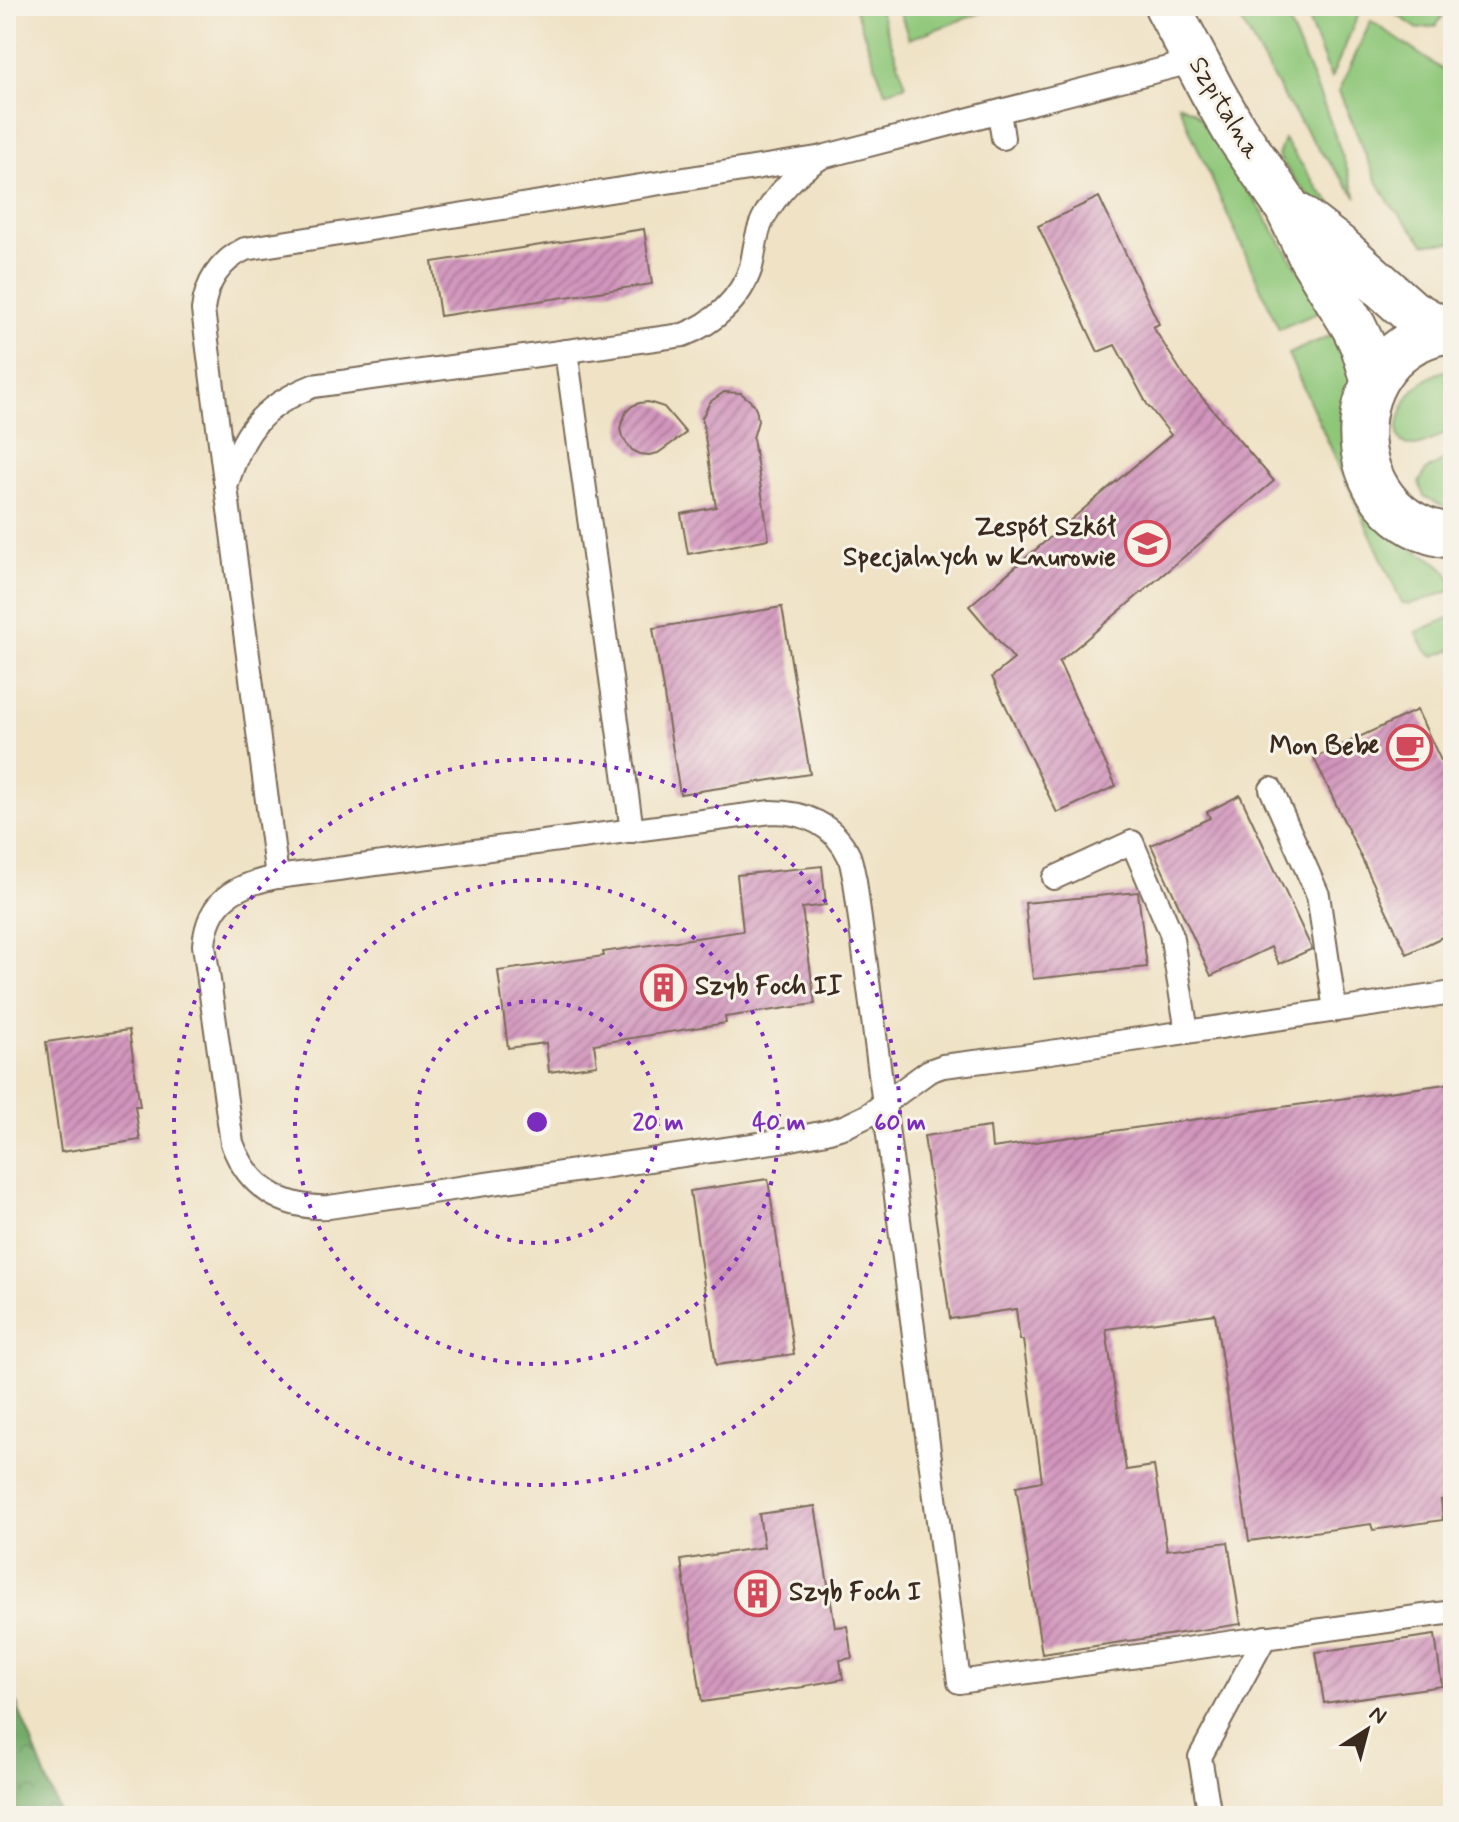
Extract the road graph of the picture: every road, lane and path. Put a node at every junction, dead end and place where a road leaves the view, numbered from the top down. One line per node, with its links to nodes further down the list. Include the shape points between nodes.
1 (1167, 6): 2 (street, Szpitalna)
2 (1195, 61): 3 (lane); 6 (street, Szpitalna)
3 (999, 112): 4 (lane); 5 (lane)
4 (1003, 138)
5 (822, 157): 8 (lane, via 777,198 759,230 744,283 710,321 683,335); 10 (lane, via 245,249 222,265 210,283 203,310)
6 (1287, 207): 7 (street, Szpitalna, via 1411,312); 9 (street, Szpitalna, via 1358,337)
7 (1449, 330): 9 (street, via 1412,343)
8 (566, 351): 10 (lane, via 300,391 255,423); 13 (lane)
9 (1374, 382): 11 (street, via 1361,429 1375,486 1407,519)
10 (226, 487): 14 (lane)
11 (1451, 539)
12 (1271, 789): 17 (lane, via 1318,895)
13 (632, 831): 14 (lane); 19 (lane, via 790,812 824,825 837,839 849,856 855,881)
14 (277, 877): 19 (lane, via 244,885 220,902 205,929 204,945 232,1143 255,1182 289,1202 329,1207 786,1140 846,1126)
15 (1054, 878): 18 (lane, via 1132,842 1171,933)
16 (1453, 993): 17 (lane)
17 (1335, 1010): 18 (lane)
18 (1187, 1032): 19 (lane, via 943,1066)
19 (883, 1104): 21 (lane, via 959,1682)
20 (1453, 1612): 21 (lane)
21 (1265, 1637): 22 (lane, via 1200,1757)
22 (1210, 1816)

